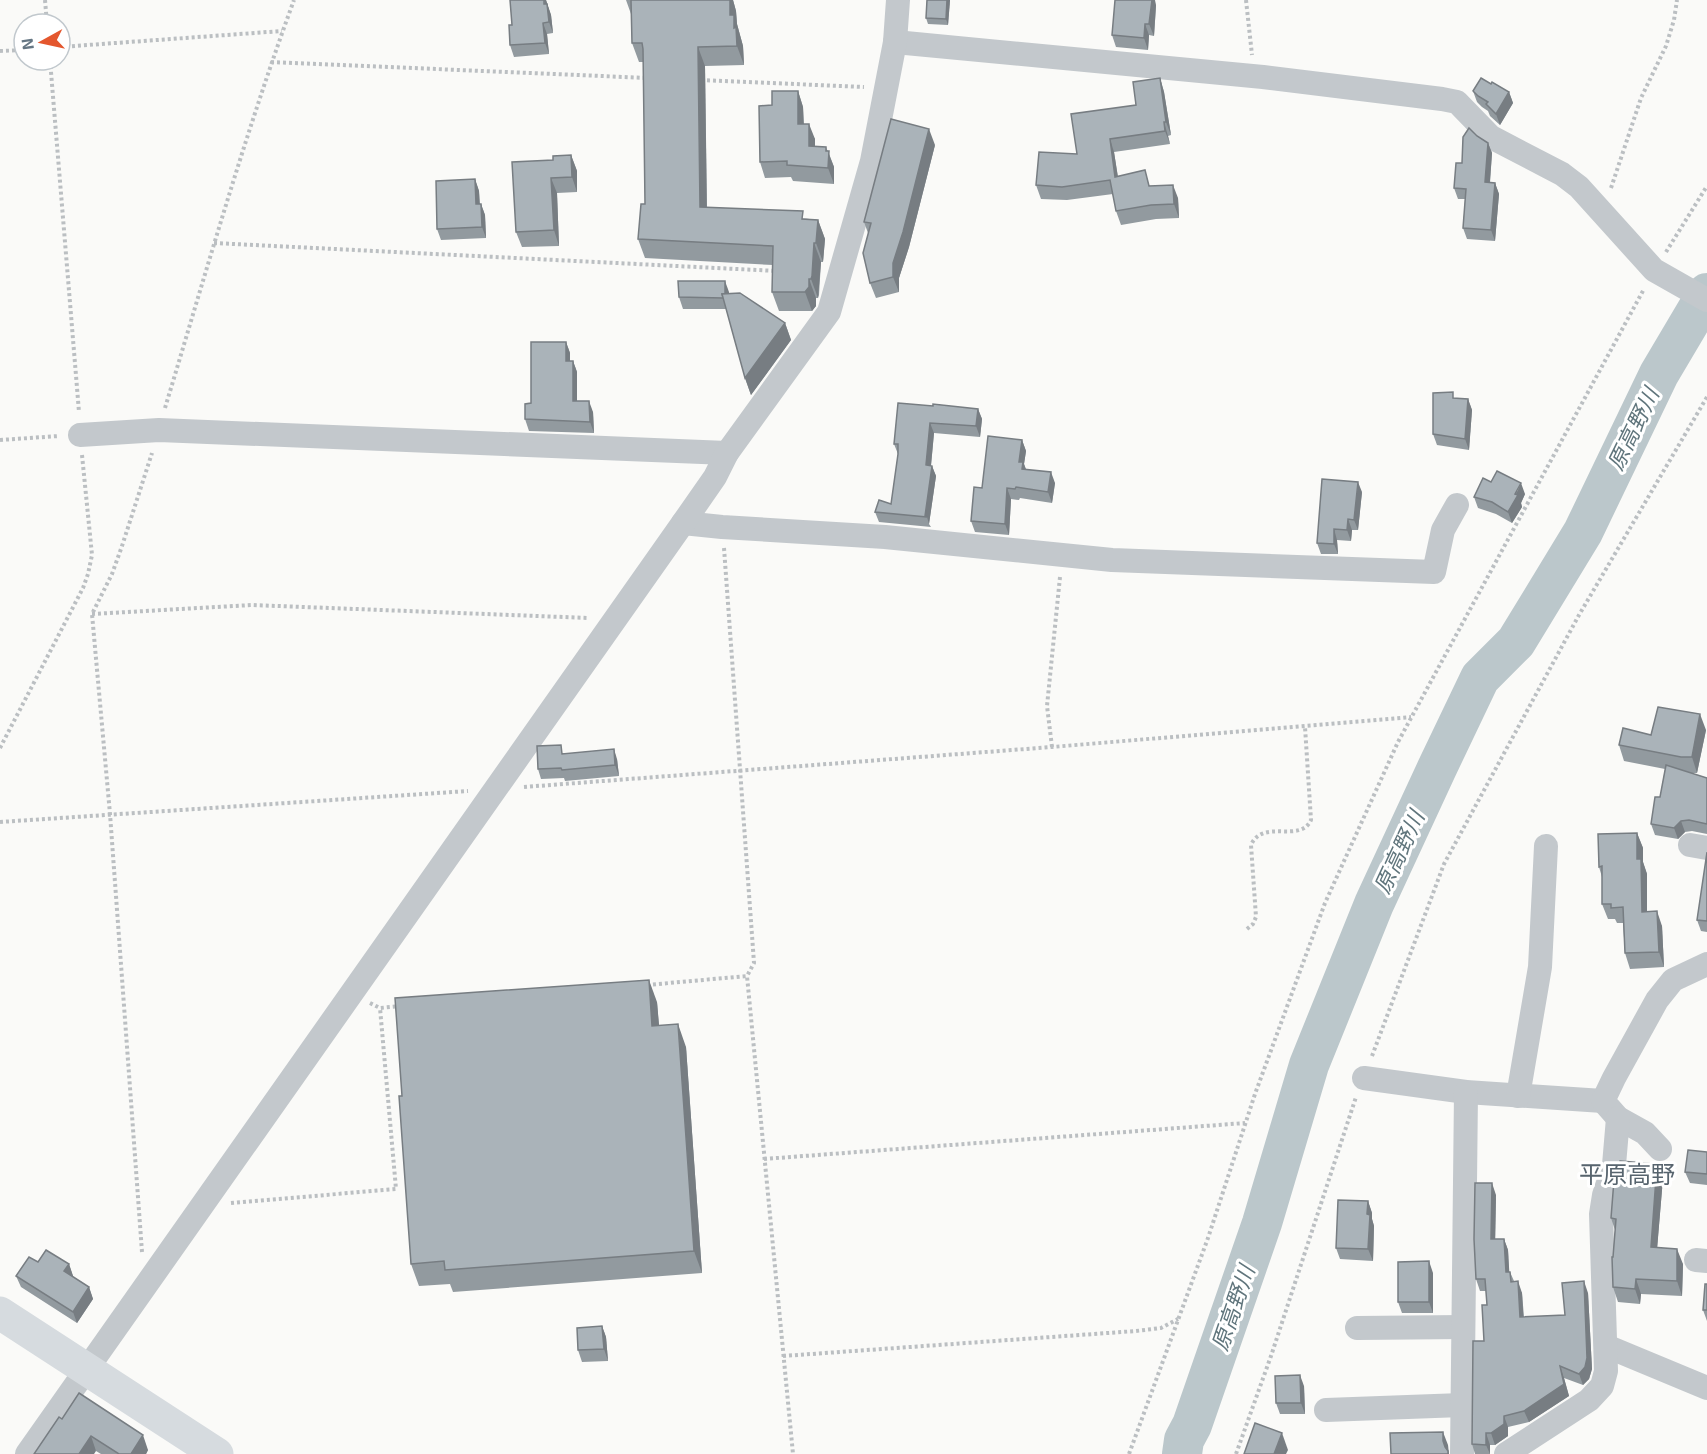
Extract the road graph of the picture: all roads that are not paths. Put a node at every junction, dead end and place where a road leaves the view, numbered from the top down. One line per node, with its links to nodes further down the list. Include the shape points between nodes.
1 (898, 0): 2 (street)
2 (895, 42): 3 (street, via 1254,76 1458,102 1491,137 1579,187 1654,270); 5 (street, via 872,161 829,312)
3 (1707, 300)
4 (80, 435): 5 (street, via 159,430)
5 (727, 453): 7 (street)
6 (1457, 505): 7 (street, via 1443,530 1434,572 1112,560 885,537)
7 (683, 523): 19 (street)
8 (1546, 846): 12 (street, via 1540,967)
9 (1707, 964): 13 (street, via 1673,980 1657,1000 1614,1078)
10 (1364, 1078): 11 (street)
11 (1466, 1092): 12 (street); 16 (street)
12 (1518, 1096): 13 (street)
13 (1611, 1110): 14 (street, via 1645,1133); 18 (street, via 1614,1165 1601,1214)
14 (1660, 1149)
15 (0, 1312): 19 (highway)
16 (1463, 1327): 17 (street); 21 (street)
17 (1357, 1328)
18 (1606, 1346): 20 (street); 26 (street, via 1602,1386 1589,1400)
19 (86, 1369): 23 (street); 24 (highway)
20 (1707, 1388)
21 (1462, 1406): 22 (street); 25 (street)
22 (1326, 1410)
23 (27, 1454)
24 (216, 1454)
25 (1462, 1454)
26 (1506, 1454)

